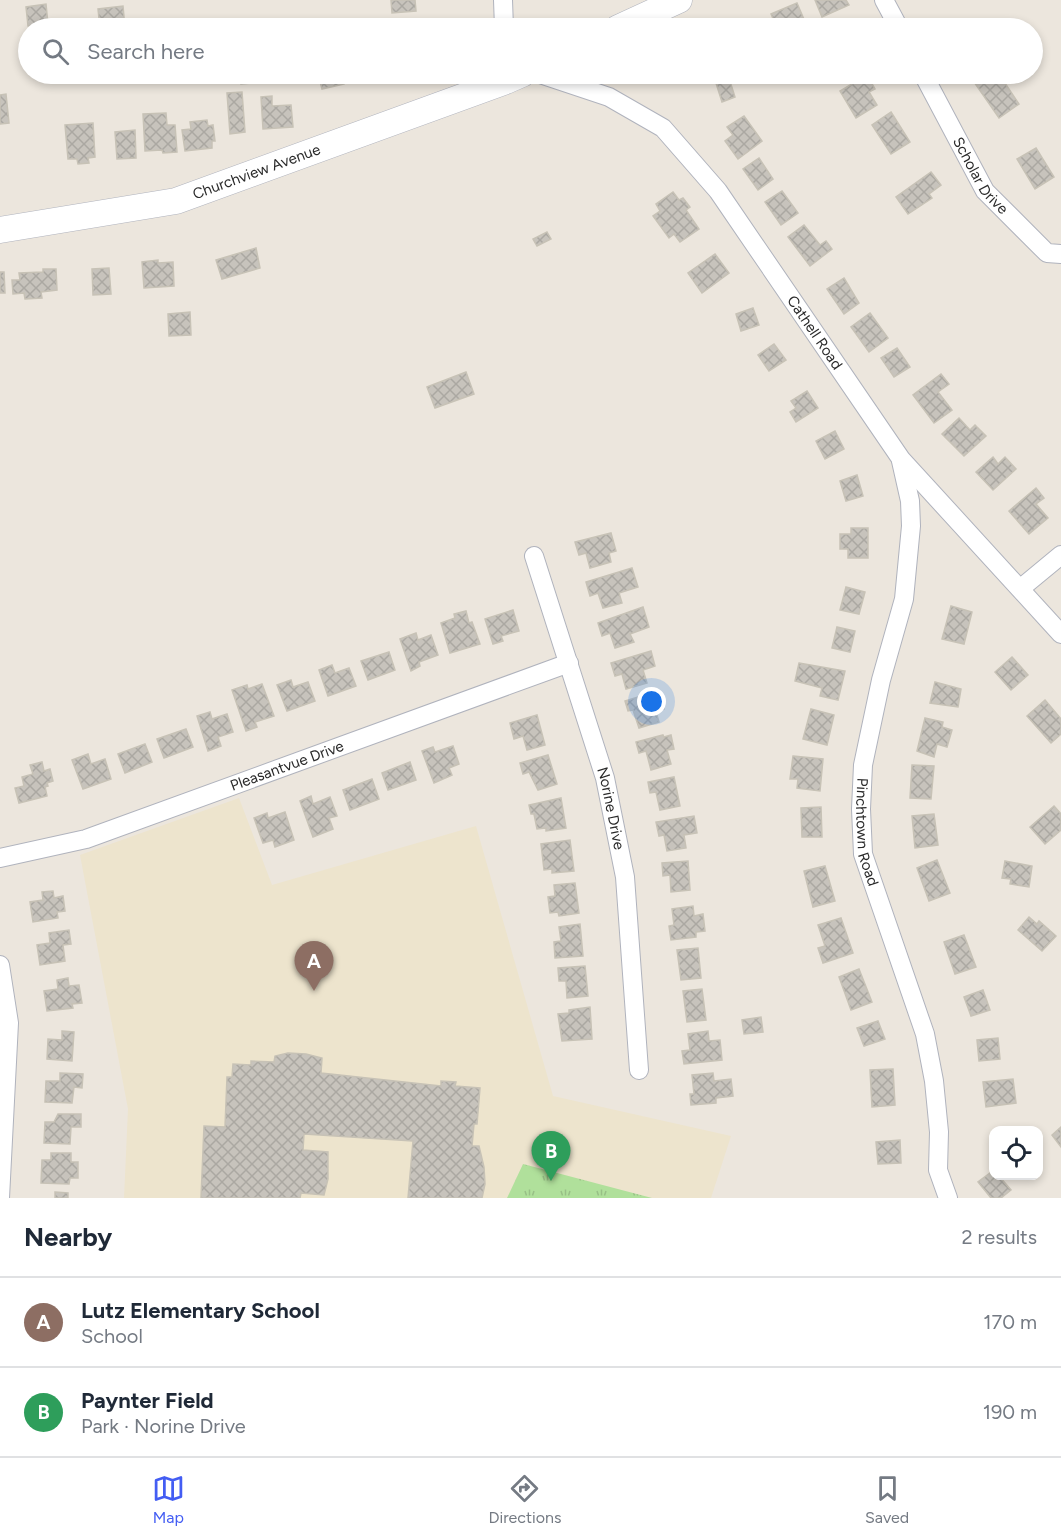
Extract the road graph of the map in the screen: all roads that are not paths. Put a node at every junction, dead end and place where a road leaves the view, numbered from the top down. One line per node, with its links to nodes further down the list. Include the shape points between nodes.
1 (503, 0): 4 (street)
2 (679, 0): 5 (street)
3 (884, 0): 6 (street)
4 (504, 18)
5 (640, 18)
6 (894, 18)
7 (490, 84): 10 (street, Churchview Avenue, via 176,201)
8 (570, 84): 12 (street, Cathell Road, via 609,97 663,128 718,191)
9 (928, 84): 11 (street, Scholar Drive, via 984,191 1047,253)
10 (0, 230)
11 (1061, 254)
12 (901, 459): 15 (street, Cathell Road); 22 (street, Pinchtown Road, via 911,526 904,599 862,765 862,854 925,1034 939,1132 938,1170)
13 (1061, 555): 15 (street)
14 (534, 556): 17 (street, Norine Drive)
15 (1021, 588): 16 (street, Cathell Road)
16 (1061, 634)
17 (569, 663): 18 (street, Pleasantvue Drive, via 86,839); 20 (street, Norine Drive, via 605,778 625,877)
18 (0, 858)
19 (0, 966): 21 (street, via 9,1023)
20 (639, 1070)
21 (0, 1198)
22 (948, 1198)

